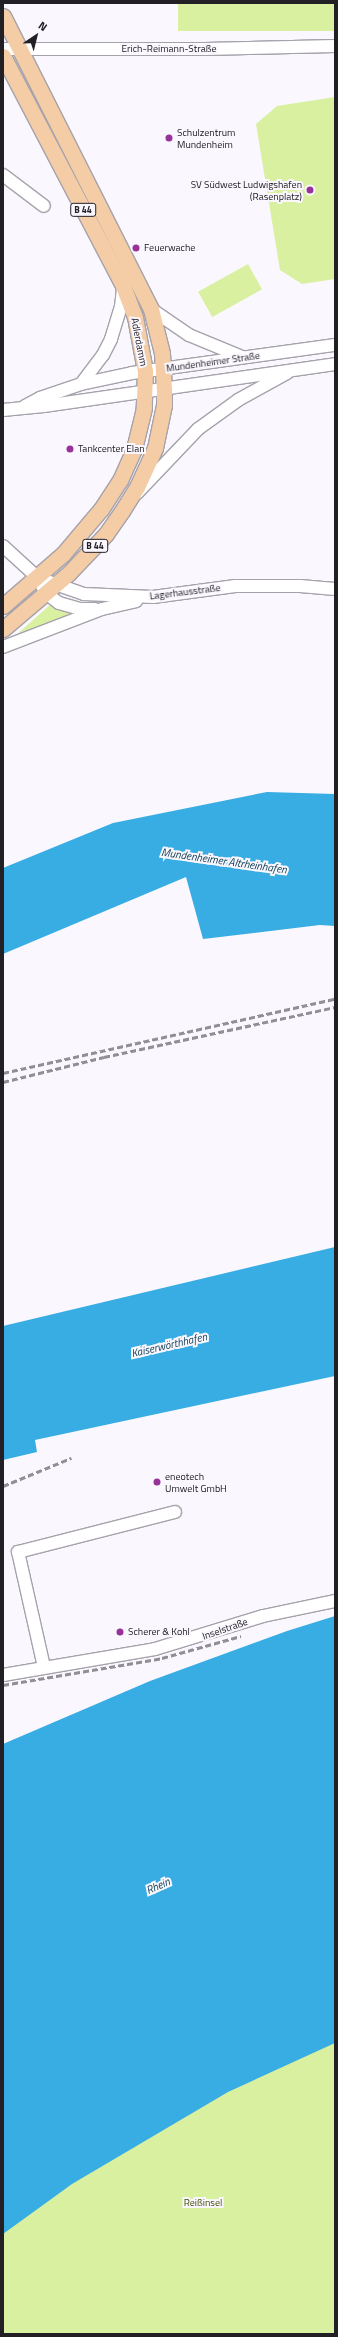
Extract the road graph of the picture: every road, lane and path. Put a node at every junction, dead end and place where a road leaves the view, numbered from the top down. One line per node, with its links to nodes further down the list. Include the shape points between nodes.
1 (3, 16): 3 (main road, Adlerdamm / B 44)
2 (335, 46): 3 (street, Erich-Reimann-Straße, via 205,49)
3 (18, 48): 4 (street, Erich-Reimann-Straße); 9 (main road, Adlerdamm / B 44)
4 (3, 49)
5 (3, 56): 8 (main road, Adlerdamm / B 44)
6 (3, 175): 7 (street)
7 (44, 206)
8 (123, 286): 15 (main road, Adlerdamm / B 44, via 135,317); 16 (street, via 121,307 112,339)
9 (151, 309): 11 (street, via 203,343); 13 (main road, B 44)
10 (335, 345): 11 (street, Mundenheimer Straße)
11 (245, 358): 13 (street, Mundenheimer Straße)
12 (335, 364): 14 (street, Mundenheimer Straße)
13 (164, 369): 15 (street, Mundenheimer Straße); 17 (main road, B 44)
14 (296, 369): 17 (street, Mundenheimer Straße); 21 (street, via 238,400 203,425)
15 (145, 371): 16 (street, Mundenheimer Straße); 18 (main road, Adlerdamm / B 44)
16 (81, 384): 19 (street, Mundenheimer Straße)
17 (164, 389): 18 (street, Mundenheimer Straße); 21 (main road, B 44, via 164,405 154,448)
18 (144, 392): 19 (street, Mundenheimer Straße, via 44,406); 23 (main road, Adlerdamm / B 44, via 144,408 134,449 120,480 85,529)
19 (24, 406): 20 (street, Mundenheimer Straße)
20 (3, 410)
21 (129, 501): 25 (main road, B 44, via 106,534)
22 (3, 546): 23 (street, Lagerhausstraße)
23 (38, 578): 25 (street, Lagerhausstraße); 27 (main road, B 44)
24 (335, 589): 26 (street, Lagerhausstraße, via 235,586)
25 (51, 590): 26 (street, Lagerhausstraße, via 84,594); 28 (street, via 59,603 80,609); 29 (main road, B 44)
26 (153, 596): 28 (street)
27 (3, 606)
28 (102, 608): 30 (street)
29 (3, 629)
30 (3, 647)
31 (175, 1512): 33 (street, via 18,1552)
32 (335, 1601): 33 (street, Inselstraße, via 263,1616 155,1649)
33 (44, 1667): 34 (street, Inselstraße)
34 (3, 1675)

